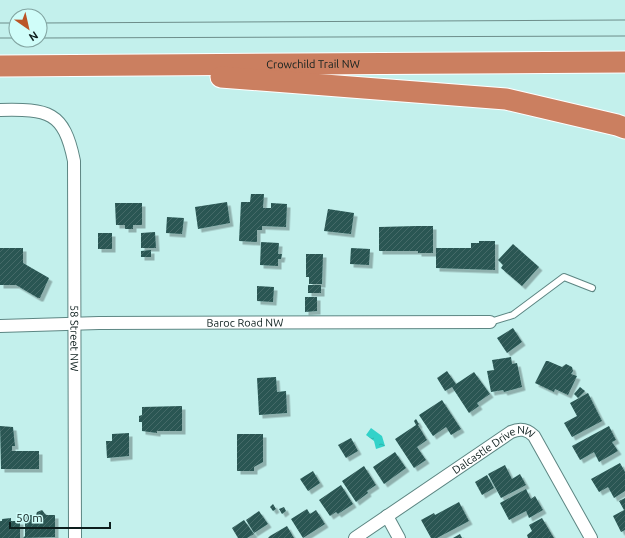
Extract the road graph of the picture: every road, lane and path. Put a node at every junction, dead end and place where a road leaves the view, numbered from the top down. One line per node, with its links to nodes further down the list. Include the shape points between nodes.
1 (625, 62): 2 (highway, Crowchild Trail NW)
2 (162, 65): 3 (highway, Crowchild Trail NW); 5 (highway, via 208,76 506,99)
3 (0, 66)
4 (0, 110): 8 (street, 58 Street NW, via 26,109 44,113 56,119 70,139 74,161)
5 (625, 128)
6 (592, 288): 7 (lane, via 564,277 513,315)
7 (490, 322): 8 (street, Baroc Road NW)
8 (76, 324): 9 (street, Baroc Road NW); 11 (street, 58 Street NW)
9 (0, 326)
10 (387, 516): 12 (street, Dalcastle Drive NW); 13 (street); 14 (street, Dalcastle Drive NW, via 511,432 525,430 538,440)
11 (75, 538)
12 (355, 538)
13 (398, 538)
14 (591, 538)

